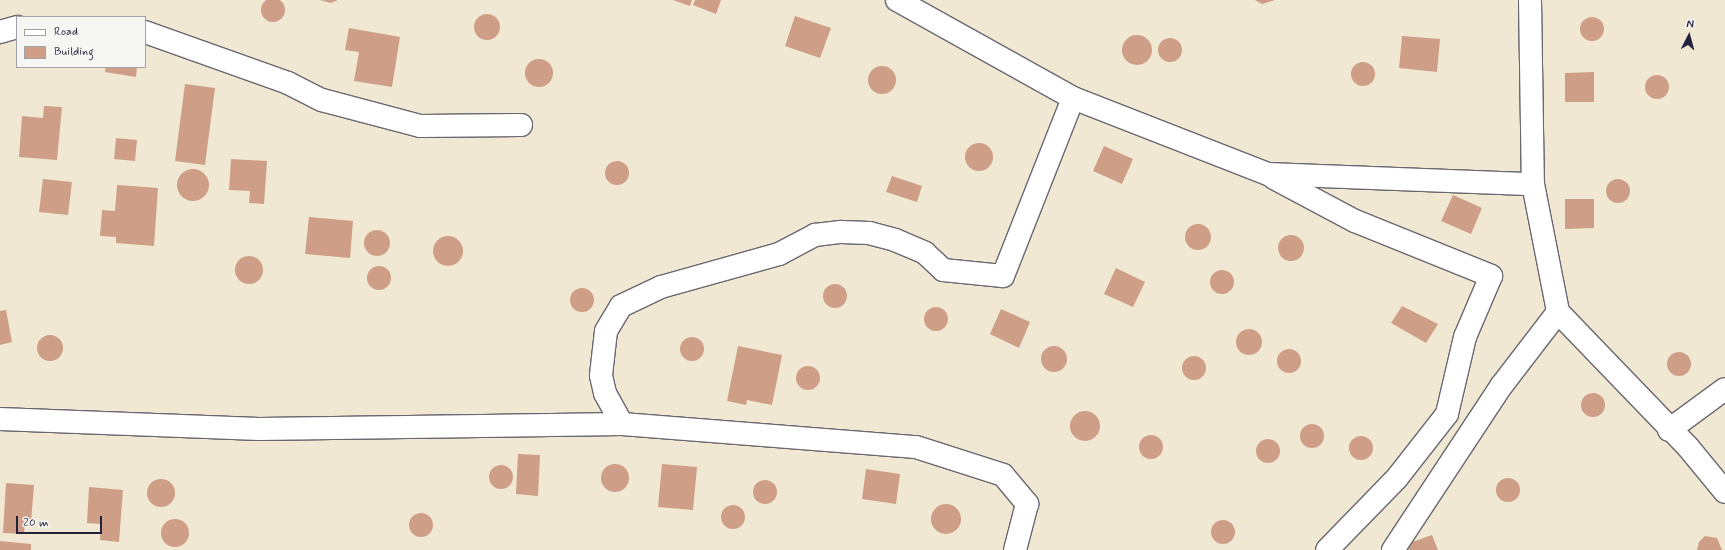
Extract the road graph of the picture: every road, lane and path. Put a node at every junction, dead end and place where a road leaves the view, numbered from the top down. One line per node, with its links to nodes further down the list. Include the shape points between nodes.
1 (897, 0): 6 (street)
2 (1530, 0): 9 (street)
3 (16, 28): 4 (street)
4 (0, 32)
5 (146, 32): 7 (street, via 288,83 322,100 420,126)
6 (1073, 98): 8 (street); 13 (street, via 1003,276 943,270 925,253 894,240 870,233 841,232 815,235 778,254 661,287 621,306 606,331 601,375 605,393)
7 (521, 125)
8 (1268, 174): 9 (street); 17 (street, via 1355,221 1491,276 1465,337 1448,414 1397,478)
9 (1533, 184): 10 (street)
10 (1558, 312): 14 (street); 18 (street, via 1502,385)
11 (1725, 389): 14 (street)
12 (0, 419): 13 (street, via 259,429)
13 (622, 424): 16 (street, via 916,447 1003,475 1027,504)
14 (1669, 430): 15 (street, via 1688,447)
15 (1725, 492)
16 (1015, 550)
17 (1327, 550)
18 (1393, 550)

